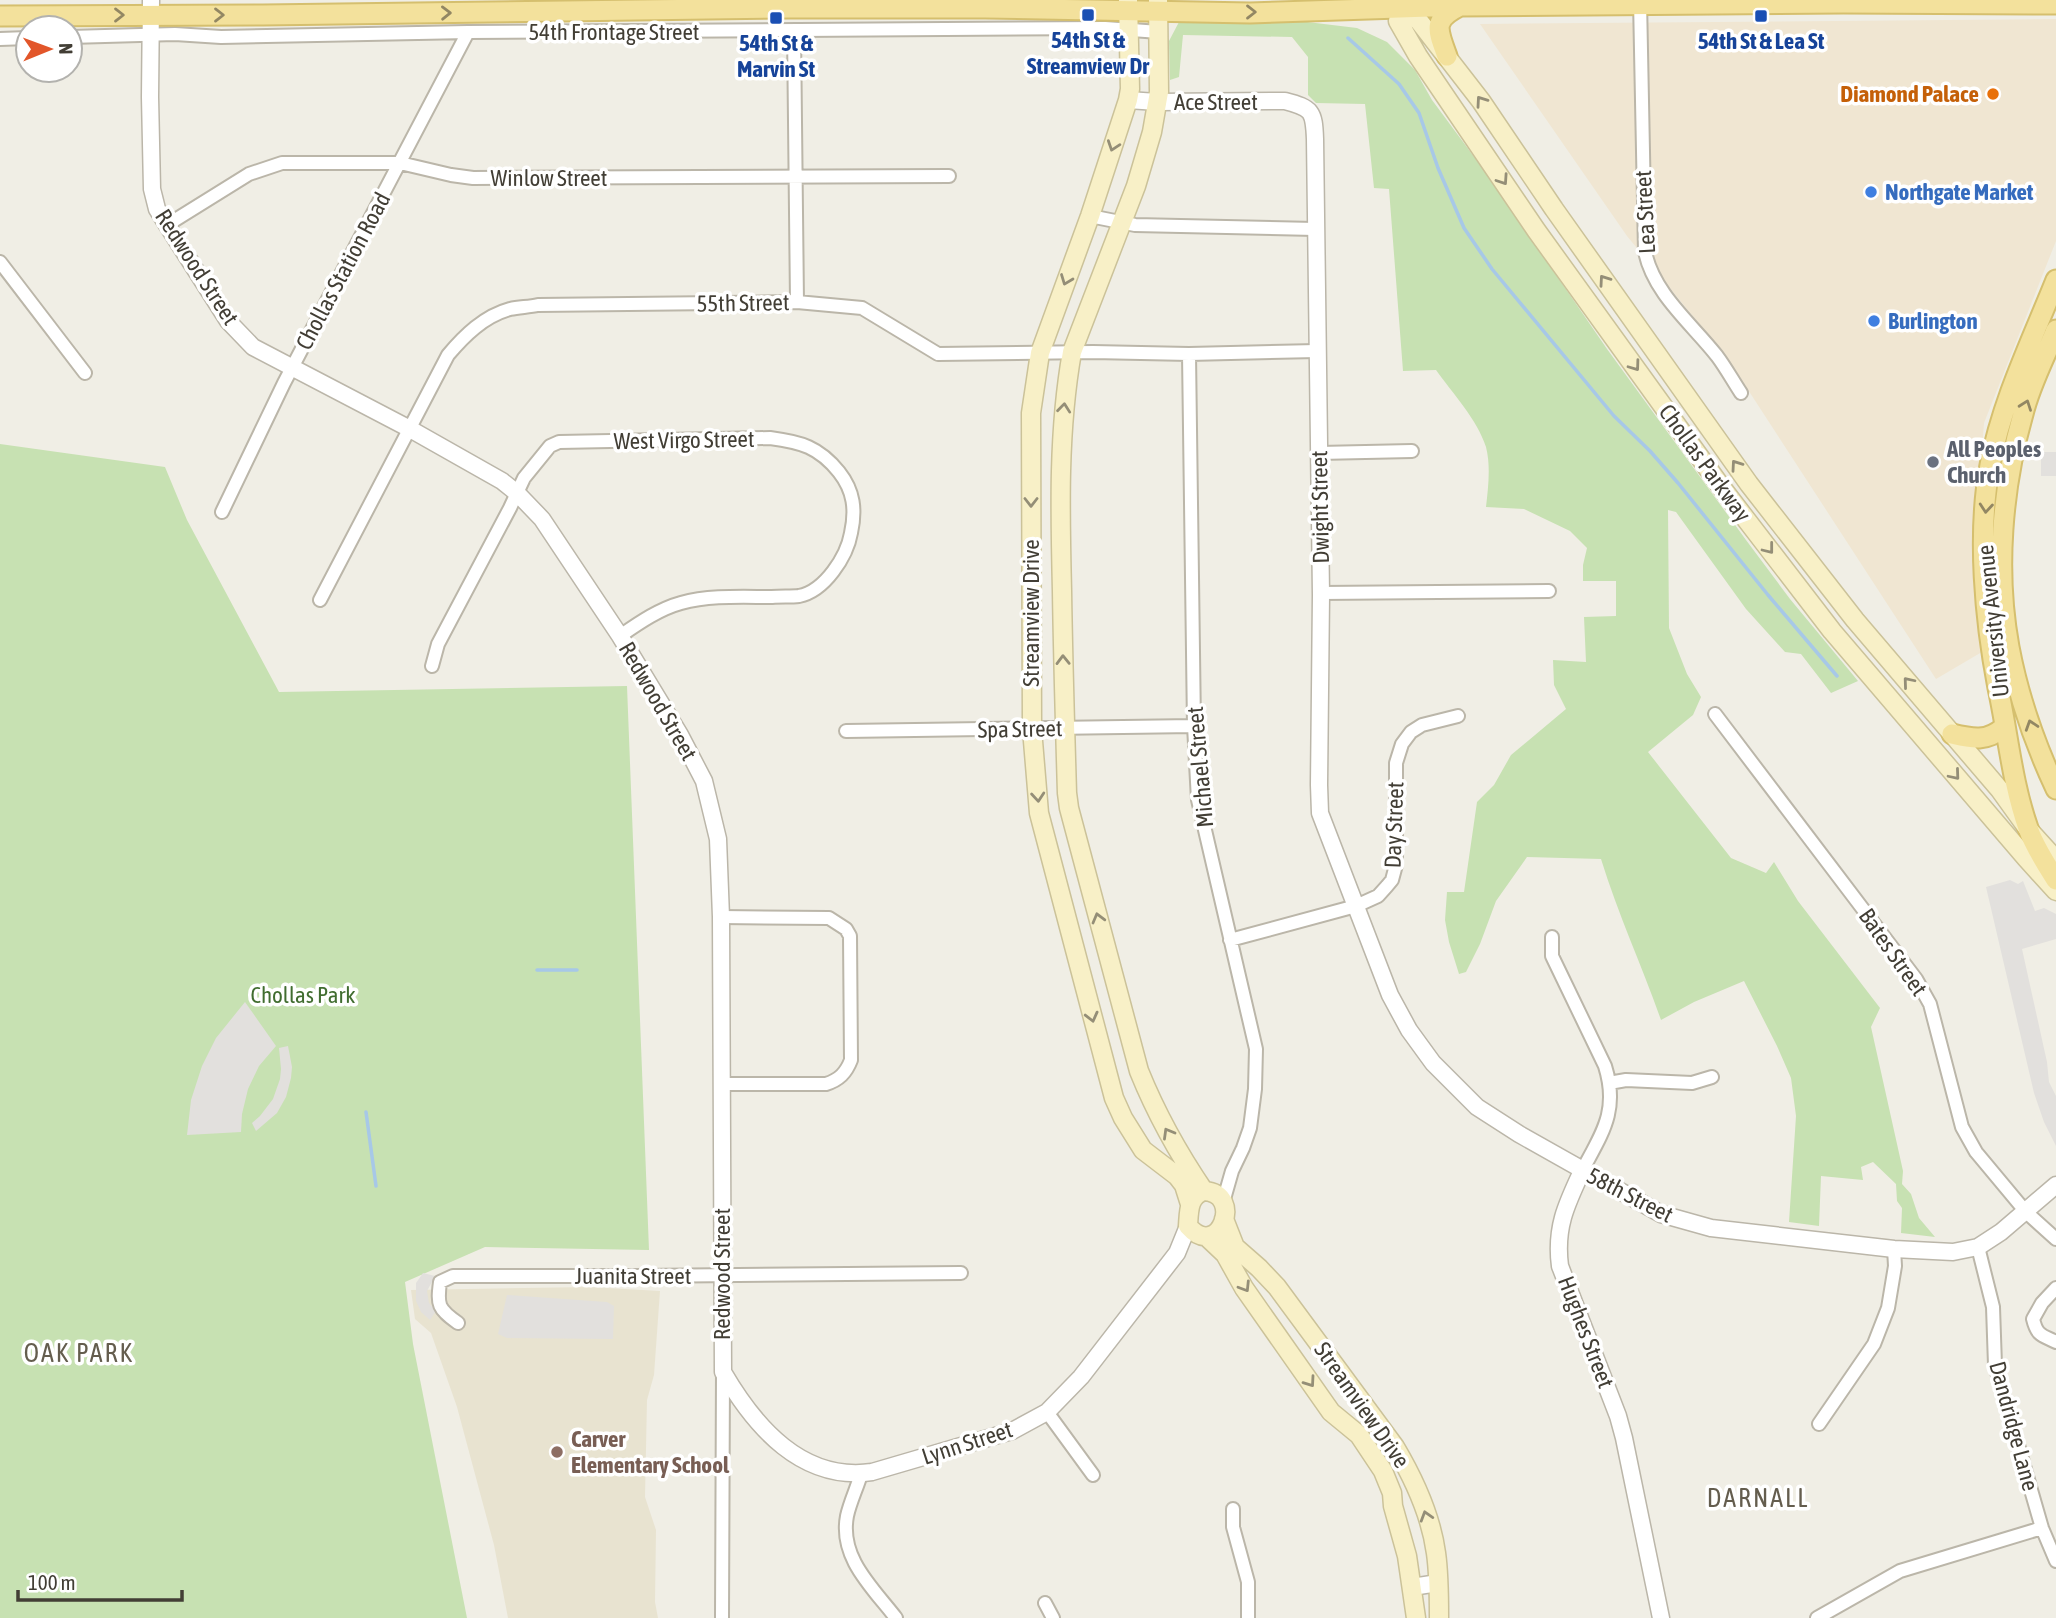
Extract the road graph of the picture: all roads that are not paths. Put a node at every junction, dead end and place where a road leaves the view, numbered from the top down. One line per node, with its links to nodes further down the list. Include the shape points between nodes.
1 (1917, 1): 2 (main road); 4 (main road)
2 (1640, 2): 8 (main road); 37 (street, Lea Street, via 1648,266 1661,290)
3 (1398, 4): 7 (main road, one-way to 3, via 1250,13); 8 (main road); 16 (main road, Chollas Parkway); 60 (main road, Chollas Parkway, one-way to 60, via 1398,22 1418,56 1536,230 1722,488 1832,631)
4 (2056, 4)
5 (1091, 5): 6 (main road); 10 (main road, one-way to 5)
6 (1129, 5): 7 (main road); 12 (main road, Streamview Drive)
7 (1158, 5): 14 (main road, Streamview Drive)
8 (1460, 6): 16 (main road, via 1440,21)
9 (0, 16): 10 (main road, one-way to 10)
10 (151, 17): 13 (street, 54th Frontage Street, via 175,34 221,37); 15 (street, 54th Frontage Street); 25 (street, Redwood Street, via 152,189)
11 (794, 31): 12 (street, 54th Frontage Street); 13 (street, 54th Frontage Street); 22 (street)
12 (1129, 31): 14 (street, 54th Frontage Street); 17 (main road, Streamview Drive)
13 (468, 32): 20 (street, Chollas Station Road)
14 (1159, 32): 18 (main road, Streamview Drive)
15 (84, 34)
16 (1447, 55): 55 (main road, Chollas Parkway, one-way to 16, via 1749,484)
17 (1128, 100): 18 (street, Ace Street); 23 (main road, Streamview Drive, one-way to 23)
18 (1157, 102): 19 (street, Ace Street, via 1285,101); 24 (main road, Streamview Drive, via 1148,151)
19 (1304, 106): 26 (street, Dwight Street, via 1314,124)
20 (400, 163): 22 (street, Winlow Street, via 472,178); 25 (street, Winlow Street, via 282,163 249,174); 35 (street, Chollas Station Road)
21 (949, 176): 22 (street, Winlow Street)
22 (794, 178): 29 (street)
23 (1090, 216): 24 (street); 33 (main road, Streamview Drive, one-way to 33)
24 (1120, 224): 26 (street); 32 (main road, Streamview Drive)
25 (167, 225): 35 (street, Redwood Street, via 228,321 253,347)
26 (1315, 229): 31 (street, Dwight Street)
27 (0, 262): 36 (street)
28 (2056, 280): 51 (main road, University Avenue, one-way to 51, via 2004,411 1990,466 1985,517 1986,603)
29 (797, 302): 33 (street, 55th Street, via 862,308 938,354); 38 (street, 55th Street, via 509,310 465,335 448,355)
30 (2056, 330): 56 (main road, University Avenue, one-way to 30, via 2041,757 2009,646 2002,561 2008,490 2023,412)
31 (1317, 351): 34 (street, 55th Street); 40 (street, Dwight Street)
32 (1072, 352): 33 (street, 55th Street); 34 (street, 55th Street); 53 (main road, Streamview Drive, one-way to 32, via 1062,425)
33 (1040, 353): 52 (main road, Streamview Drive, one-way to 52, via 1031,413)
34 (1189, 354): 50 (street, Michael Street)
35 (292, 367): 38 (street, Redwood Street); 42 (street, Chollas Station Road)
36 (85, 373)
37 (1741, 393)
38 (410, 429): 41 (street, Redwood Street); 45 (street, 55th Street)
39 (1412, 451): 40 (street)
40 (1318, 453): 44 (street, Dwight Street)
41 (517, 492): 46 (street, Redwood Street, via 542,519); 46 (street, West Virgo Street, via 523,478 550,446 559,442 770,438 816,449 846,481 854,519 849,544 820,585 801,596 681,603); 47 (street, West Virgo Street, via 438,644)
42 (222, 512)
43 (1549, 591): 44 (street)
44 (1321, 593): 61 (street, Dwight Street, via 1320,813)
45 (320, 600)
46 (620, 636): 62 (street, Redwood Street, via 704,781 718,839)
47 (432, 666)
48 (1715, 714): 72 (street, Bates Street, via 1916,979 1930,1004 1962,1127 1976,1152)
49 (1458, 716): 61 (street, Day Street, via 1422,724 1402,744 1396,762 1392,880 1378,895)
50 (1194, 726): 53 (street, Spa Street); 64 (street, Michael Street, via 1198,800)
51 (2004, 727): 55 (main road, via 1993,736 1980,738); 57 (main road, University Avenue)
52 (1032, 729): 53 (street, Spa Street); 54 (street, Spa Street); 71 (main road, Streamview Drive, one-way to 71, via 1040,813 1114,1098 1143,1150 1177,1176)
53 (1065, 729): 70 (main road, Streamview Drive, one-way to 53, via 1188,1168 1152,1105 1139,1071 1069,808)
54 (846, 732)
55 (1952, 734): 57 (main road, Chollas Parkway)
56 (2056, 789)
57 (2028, 829): 58 (main road, Chollas Parkway); 59 (main road, University Avenue)
58 (2056, 860)
59 (2056, 880)
60 (2056, 891)
61 (1356, 906): 64 (street, Day Street); 68 (street, 58th Street, via 1390,995 1433,1063 1477,1107)
62 (722, 917): 66 (street, Redwood Street); 66 (street, via 829,918 846,929 850,936 851,1060 842,1076 826,1084)
63 (1552, 937): 67 (street, Hughes Street, via 1552,956)
64 (1230, 940): 70 (street, Michael Street, via 1251,1021 1257,1066 1250,1128 1243,1148 1232,1171)
65 (1712, 1077): 67 (street, via 1692,1083)
66 (721, 1083): 81 (street, Redwood Street)
67 (1609, 1083): 68 (street, Hughes Street, via 1607,1122)
68 (1582, 1171): 78 (street, 58th Street, via 1661,1214 1696,1225); 102 (street, Hughes Street, via 1561,1221 1560,1266 1618,1416)
69 (2056, 1185): 72 (street, 58th Street)
70 (1212, 1194): 71 (main road, via 1197,1193); 73 (main road)
71 (1190, 1204): 74 (main road)
72 (2026, 1212): 76 (street, Bates Street); 77 (street, 58th Street)
73 (1224, 1219): 75 (main road, via 1215,1235); 93 (main road, Streamview Drive, one-way to 73, via 1436,1552 1416,1485 1395,1447 1277,1287 1235,1247)
74 (1188, 1226): 75 (main road); 79 (street, Lynn Street)
75 (1205, 1237): 79 (street, Lynn Street); 94 (main road, Streamview Drive, one-way to 94, via 1224,1252 1331,1412 1359,1435 1383,1472 1392,1493)
76 (2056, 1239)
77 (1978, 1247): 78 (street, 58th Street, via 1953,1252); 91 (street, Dandridge Lane, via 1993,1307 1995,1365)
78 (1894, 1249): 87 (street, via 1888,1308 1874,1344)
79 (1177, 1254): 86 (street, Lynn Street, via 1081,1377)
80 (961, 1273): 81 (street, Juanita Street)
81 (722, 1275): 83 (street, Juanita Street, via 453,1276 440,1282 438,1301); 85 (street, Redwood Street)
82 (2056, 1288): 84 (street, via 2033,1319 2035,1330)
83 (458, 1323)
84 (2056, 1342)
85 (723, 1372): 88 (street, Lynn Street, via 751,1413 799,1460 835,1472); 96 (street, Redwood Street)
86 (1047, 1412): 88 (street, Lynn Street, via 1012,1432); 89 (street)
87 (1819, 1424)
88 (861, 1474): 97 (street, via 847,1517 848,1546 855,1565)
89 (1093, 1475)
90 (1233, 1509): 99 (street, via 1233,1527 1248,1582)
91 (2042, 1528): 92 (street, Dandridge Lane); 103 (street, via 1900,1571)
92 (2056, 1561)
93 (1438, 1583): 94 (street); 101 (main road, Streamview Drive)
94 (1412, 1587): 100 (main road, Streamview Drive)
95 (1045, 1602): 98 (street)
96 (722, 1618)
97 (896, 1618)
98 (1053, 1618)
99 (1248, 1618)
100 (1416, 1618)
101 (1439, 1618)
102 (1661, 1618)
103 (1817, 1618)

